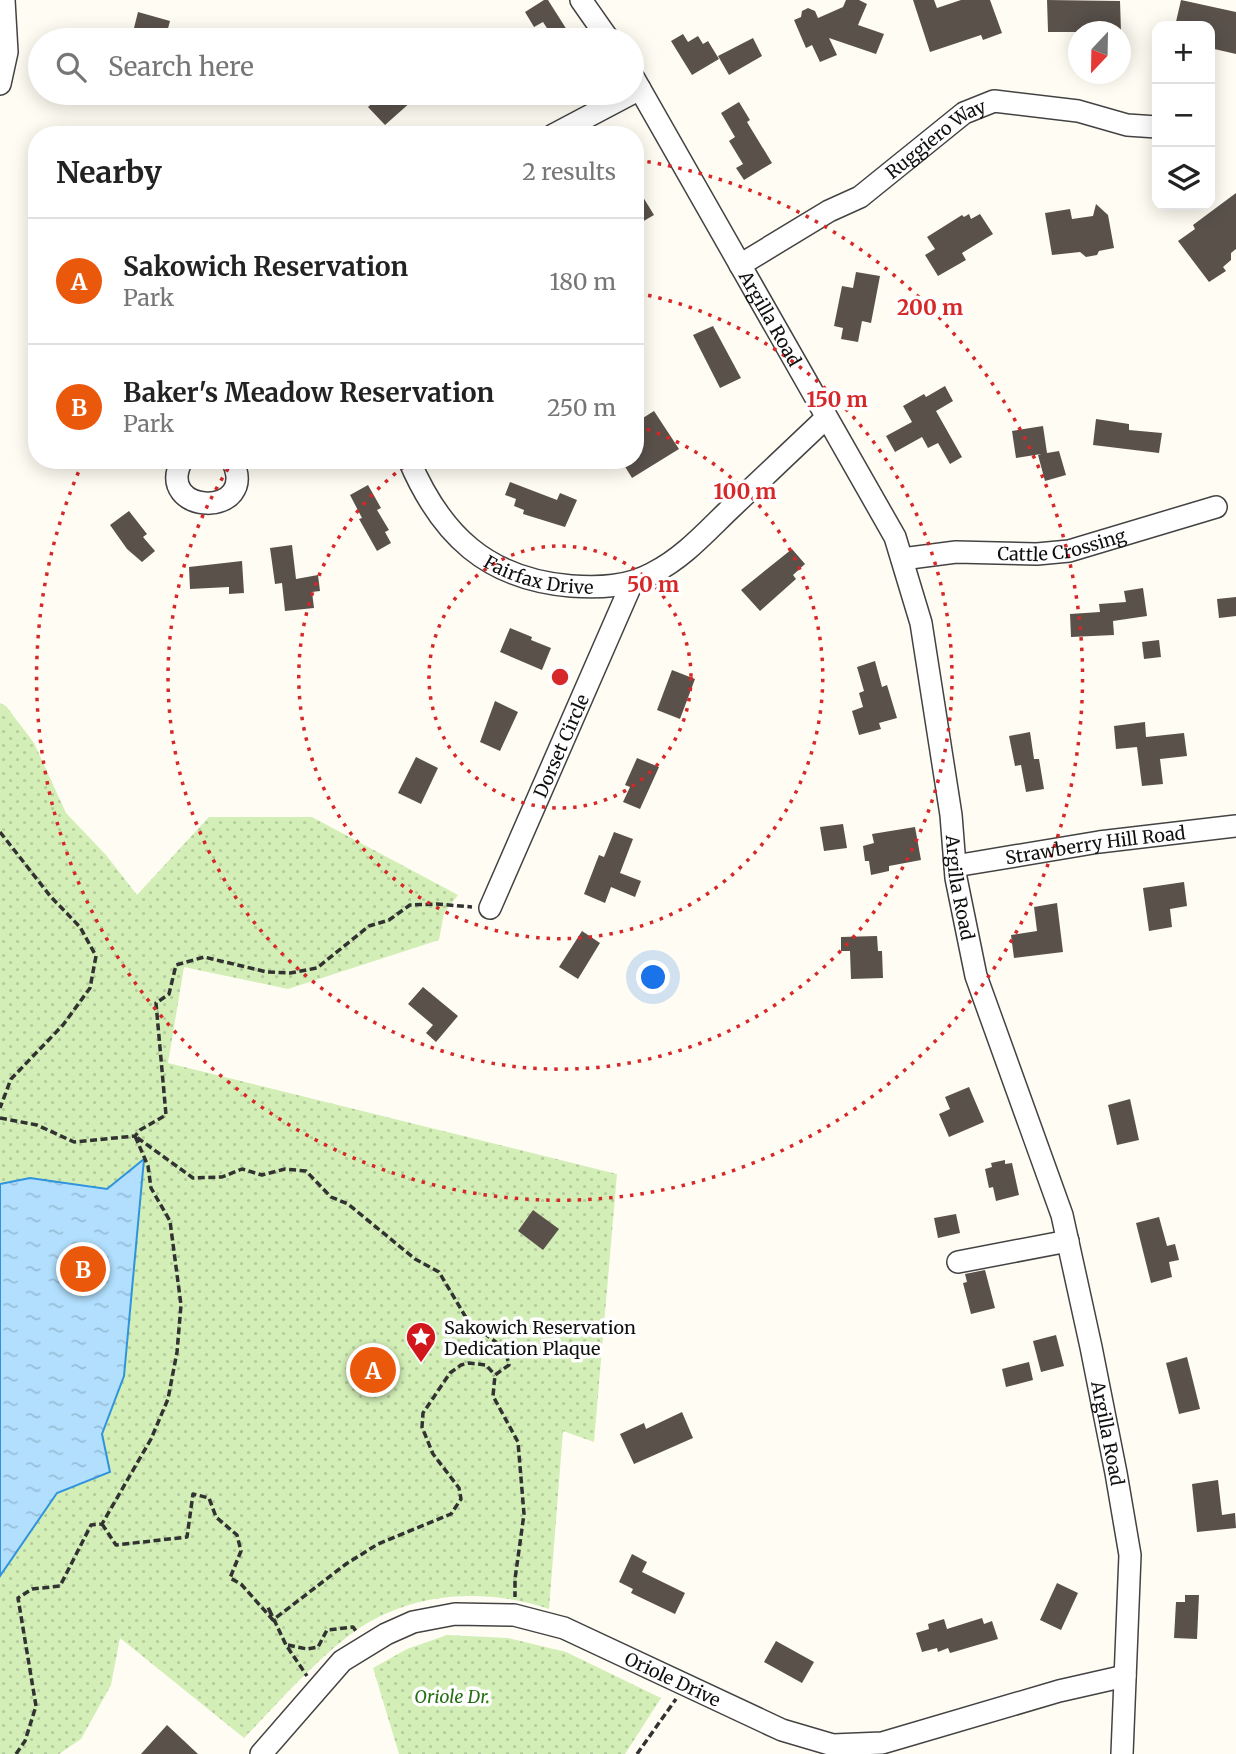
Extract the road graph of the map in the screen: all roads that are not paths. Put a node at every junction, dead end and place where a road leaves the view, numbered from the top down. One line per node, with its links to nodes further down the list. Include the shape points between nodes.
1 (4, 0): 4 (street, via 7,52)
2 (581, 0): 3 (street)
3 (600, 28)
4 (0, 84)
5 (644, 96): 9 (street, Argilla Road)
6 (600, 105): 7 (street)
7 (567, 126)
8 (1152, 127): 9 (street, Ruggiero Way, via 1127,125 1078,111 994,101 964,113 860,197)
9 (740, 265): 10 (street, Argilla Road)
10 (826, 418): 15 (street, Argilla Road, via 895,537); 16 (street, Fairfax Drive, via 692,545 655,573)
11 (180, 469): 12 (street, via 182,489 190,499 208,505 220,502 234,489)
12 (235, 469)
13 (413, 469): 16 (street, Fairfax Drive, via 443,519 487,562 529,580 554,584 609,587)
14 (1216, 507): 15 (street, Cattle Crossing, via 1069,551 956,552)
15 (902, 559): 18 (street, Argilla Road, via 921,623)
16 (632, 583): 19 (street, Dorset Circle)
17 (1236, 826): 18 (street, Strawberry Hill Road)
18 (955, 866): 20 (street, Argilla Road, via 976,976)
19 (490, 908)
20 (1068, 1241): 21 (street); 22 (street, Argilla Road, via 1130,1555)
21 (958, 1262)
22 (1125, 1676): 23 (street, Oriole Drive, via 883,1743 833,1745 782,1730 564,1628 514,1615 455,1614 414,1622 342,1661); 24 (street, Argilla Road)
23 (261, 1754)
24 (1122, 1754)

